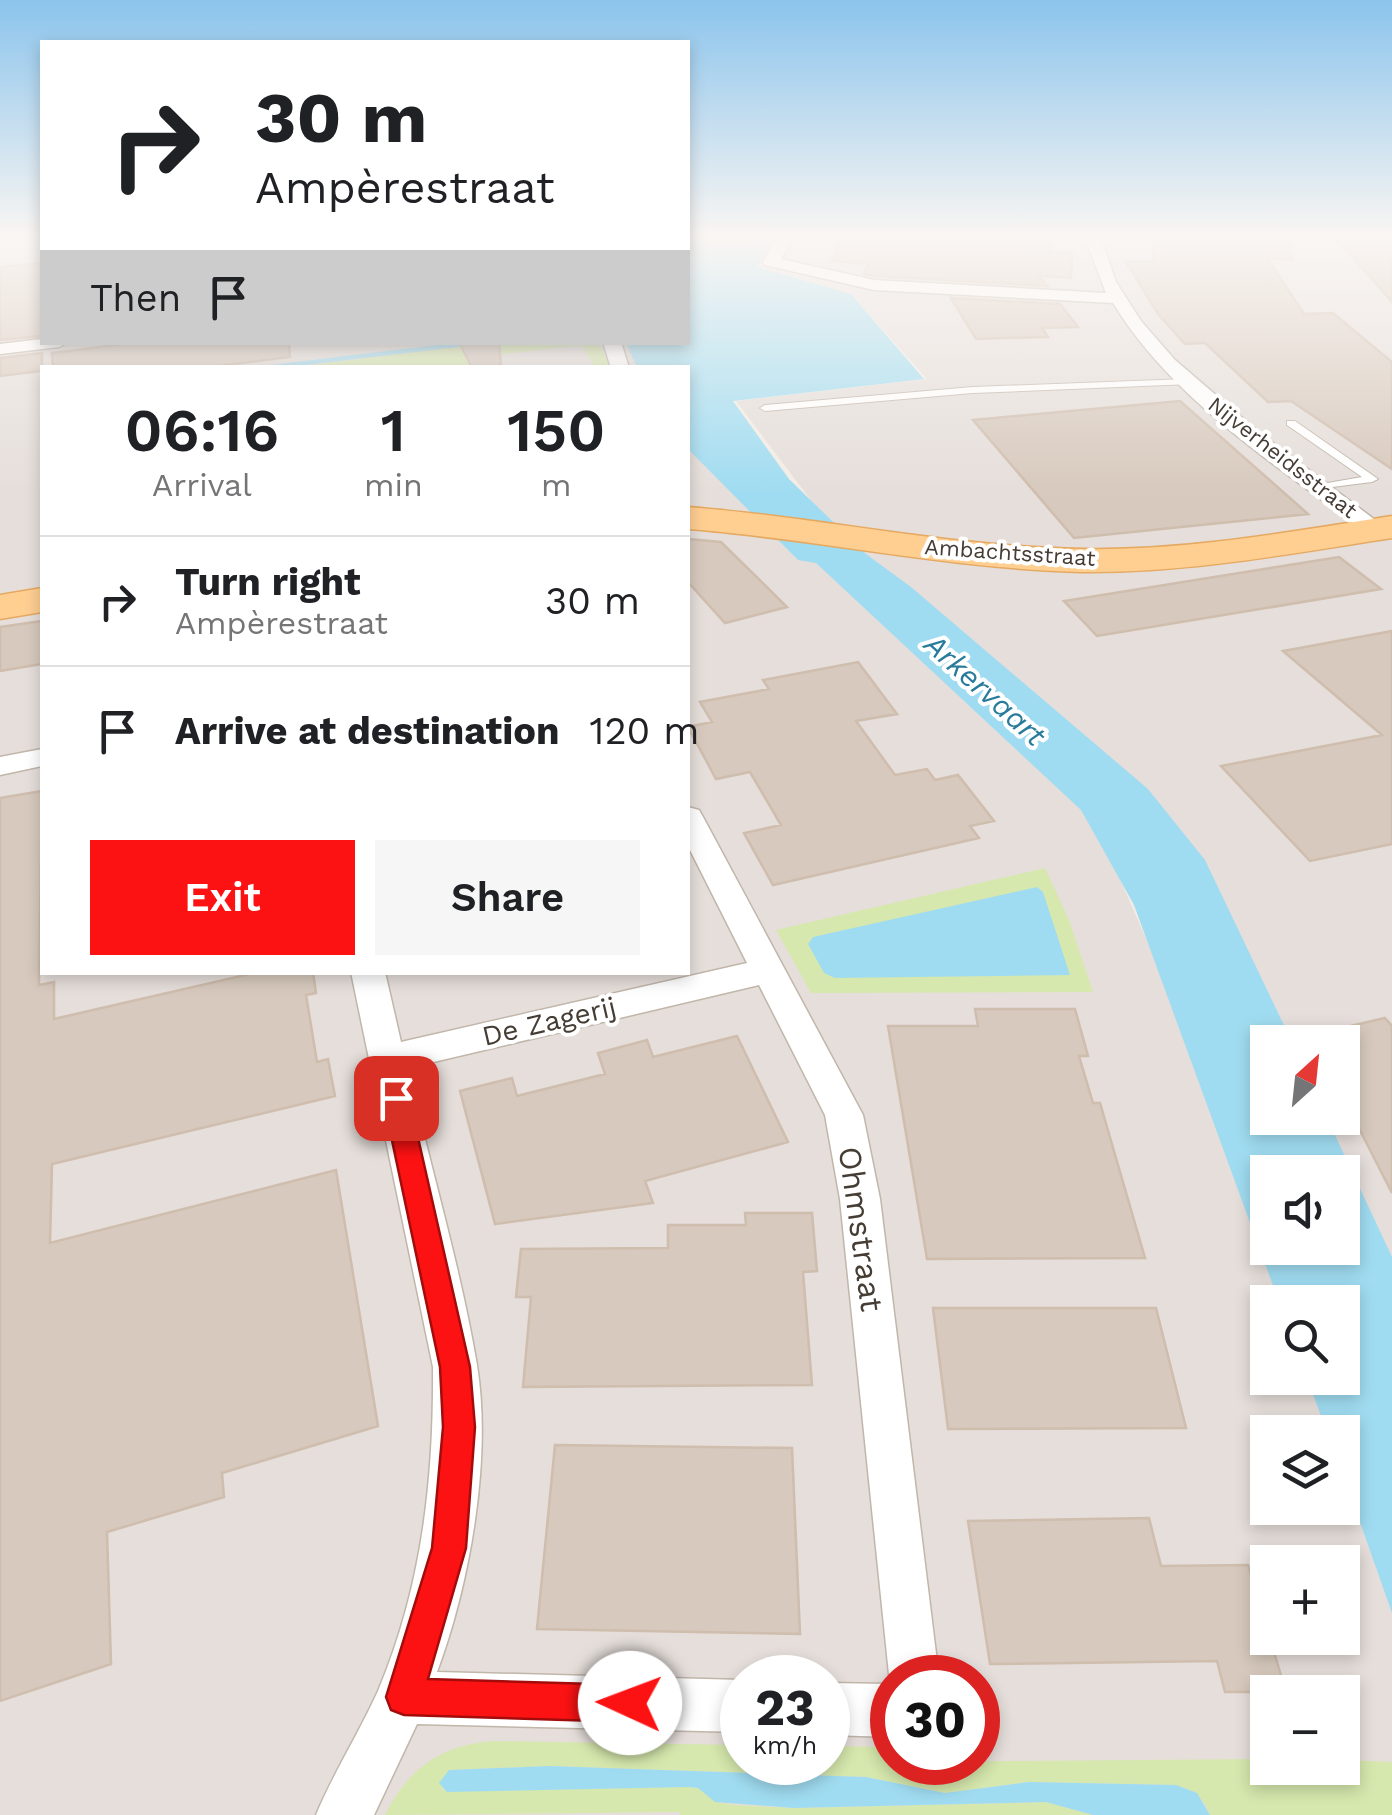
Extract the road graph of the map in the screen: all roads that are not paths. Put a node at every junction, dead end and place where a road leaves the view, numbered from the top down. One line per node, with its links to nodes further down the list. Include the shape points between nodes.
1 (1138, 323): 4 (street, Nijverheidsstraat)
2 (40, 344): 3 (street)
3 (0, 349)
4 (1187, 382): 5 (lane, via 973,390); 7 (street, Nijverheidsstraat)
5 (765, 408)
6 (1292, 423): 7 (lane, via 1372,480)
7 (1320, 487): 9 (street, Nijverheidsstraat)
8 (690, 518): 9 (main road, Ambachtsstraat, via 1038,559 1203,554)
9 (1384, 528)
10 (40, 600): 11 (main road)
11 (0, 607)
12 (40, 758): 13 (street)
13 (0, 766)
14 (690, 821): 15 (street, Ohmstraat)
15 (770, 970): 17 (street, De Zagerij); 18 (street, Ohmstraat, via 828,1078 852,1149)
16 (369, 975): 17 (street)
17 (388, 1059): 19 (street, via 455,1367 459,1427 449,1548)
18 (910, 1655)
19 (404, 1697): 20 (street); 21 (street)
20 (720, 1705)
21 (344, 1815)

